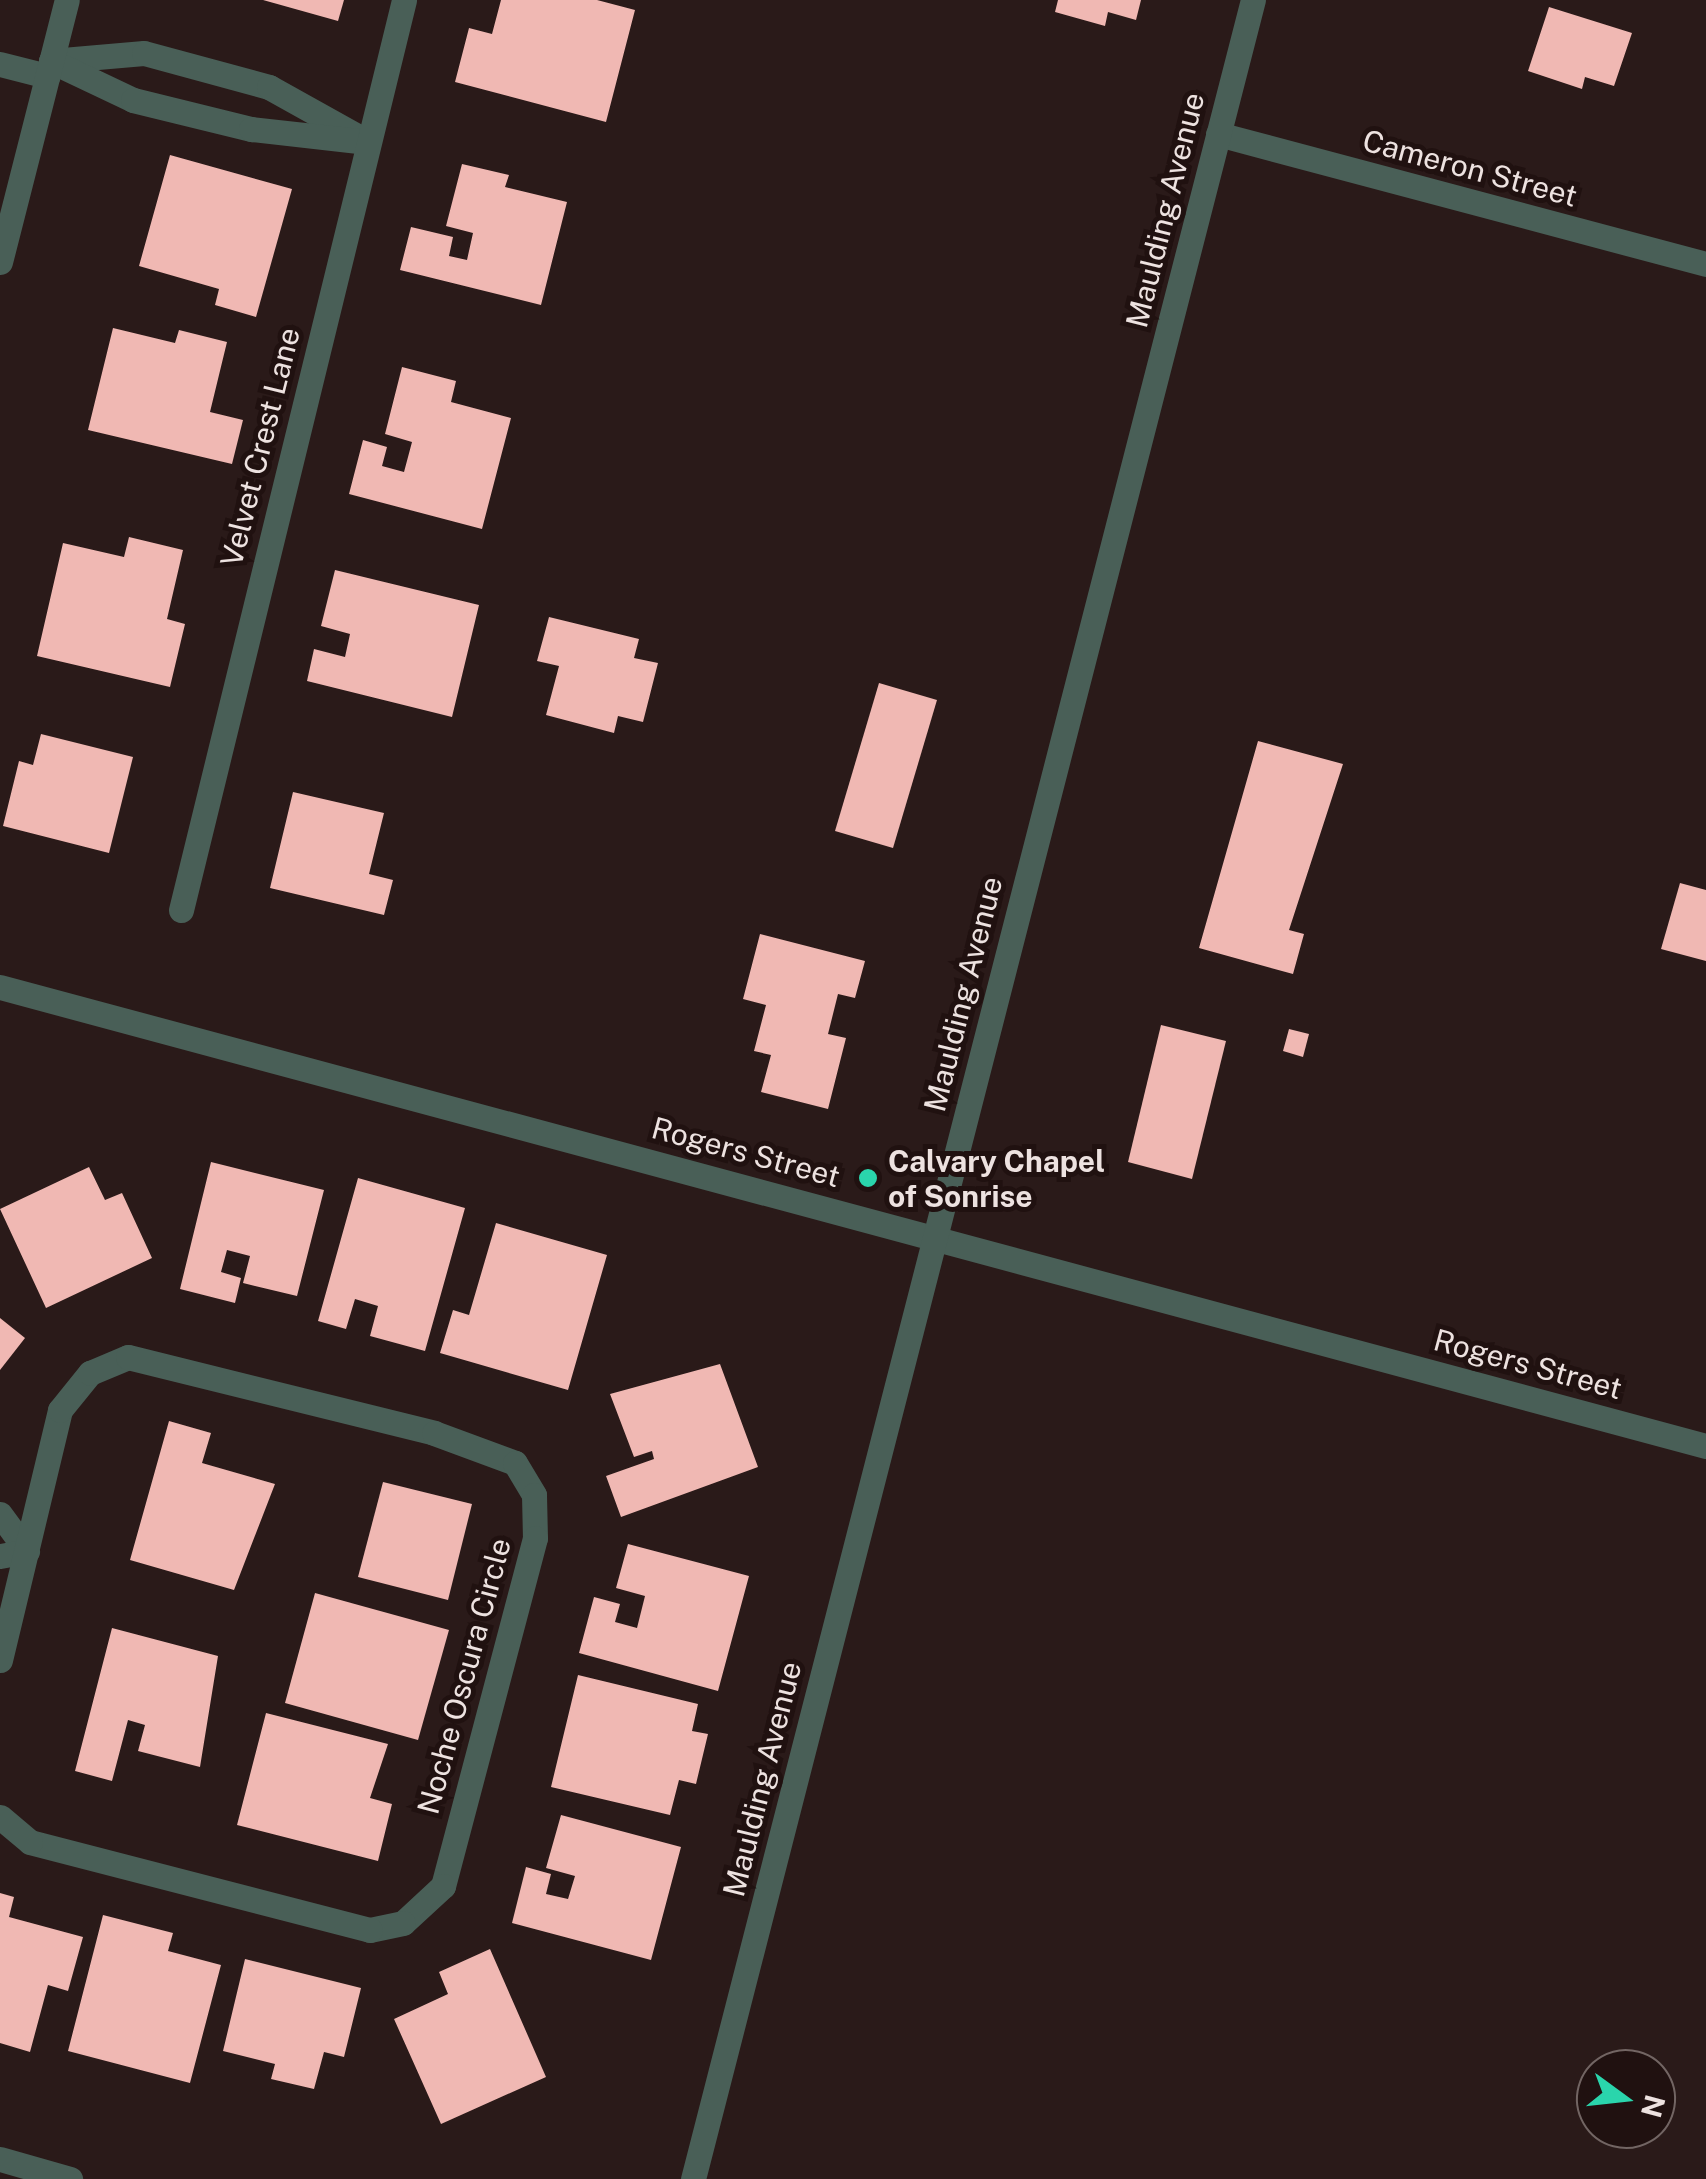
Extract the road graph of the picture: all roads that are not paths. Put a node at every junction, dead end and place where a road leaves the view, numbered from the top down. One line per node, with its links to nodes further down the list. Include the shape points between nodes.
1 (67, 0): 5 (street)
2 (404, 0): 9 (street, Velvet Crest Lane)
3 (1252, 0): 8 (street, Maulding Avenue)
4 (0, 64): 5 (street)
5 (50, 68): 6 (street, via 144,53); 7 (street, via 133,100); 10 (street)
6 (234, 78): 7 (street); 9 (street)
7 (222, 122): 9 (street)
8 (1218, 134): 11 (street, Cameron Street); 14 (street, Maulding Avenue)
9 (368, 142): 12 (street, Velvet Crest Lane)
10 (0, 262)
11 (1706, 264)
12 (181, 910)
13 (0, 986): 14 (street, Rogers Street)
14 (934, 1236): 15 (street, Rogers Street); 23 (street, Maulding Avenue)
15 (1706, 1446)
16 (0, 1514): 17 (street)
17 (27, 1551): 18 (street); 19 (street, Noche Oscura Circle); 20 (street, Noche Oscura Circle, via 60,1410 90,1373 128,1357 434,1433 516,1462 534,1495 536,1538 443,1886 403,1923 370,1930 68,1852 30,1842)
18 (0, 1556)
19 (0, 1660)
20 (0, 1817)
21 (0, 2159): 22 (street)
22 (70, 2179)
23 (693, 2179)

